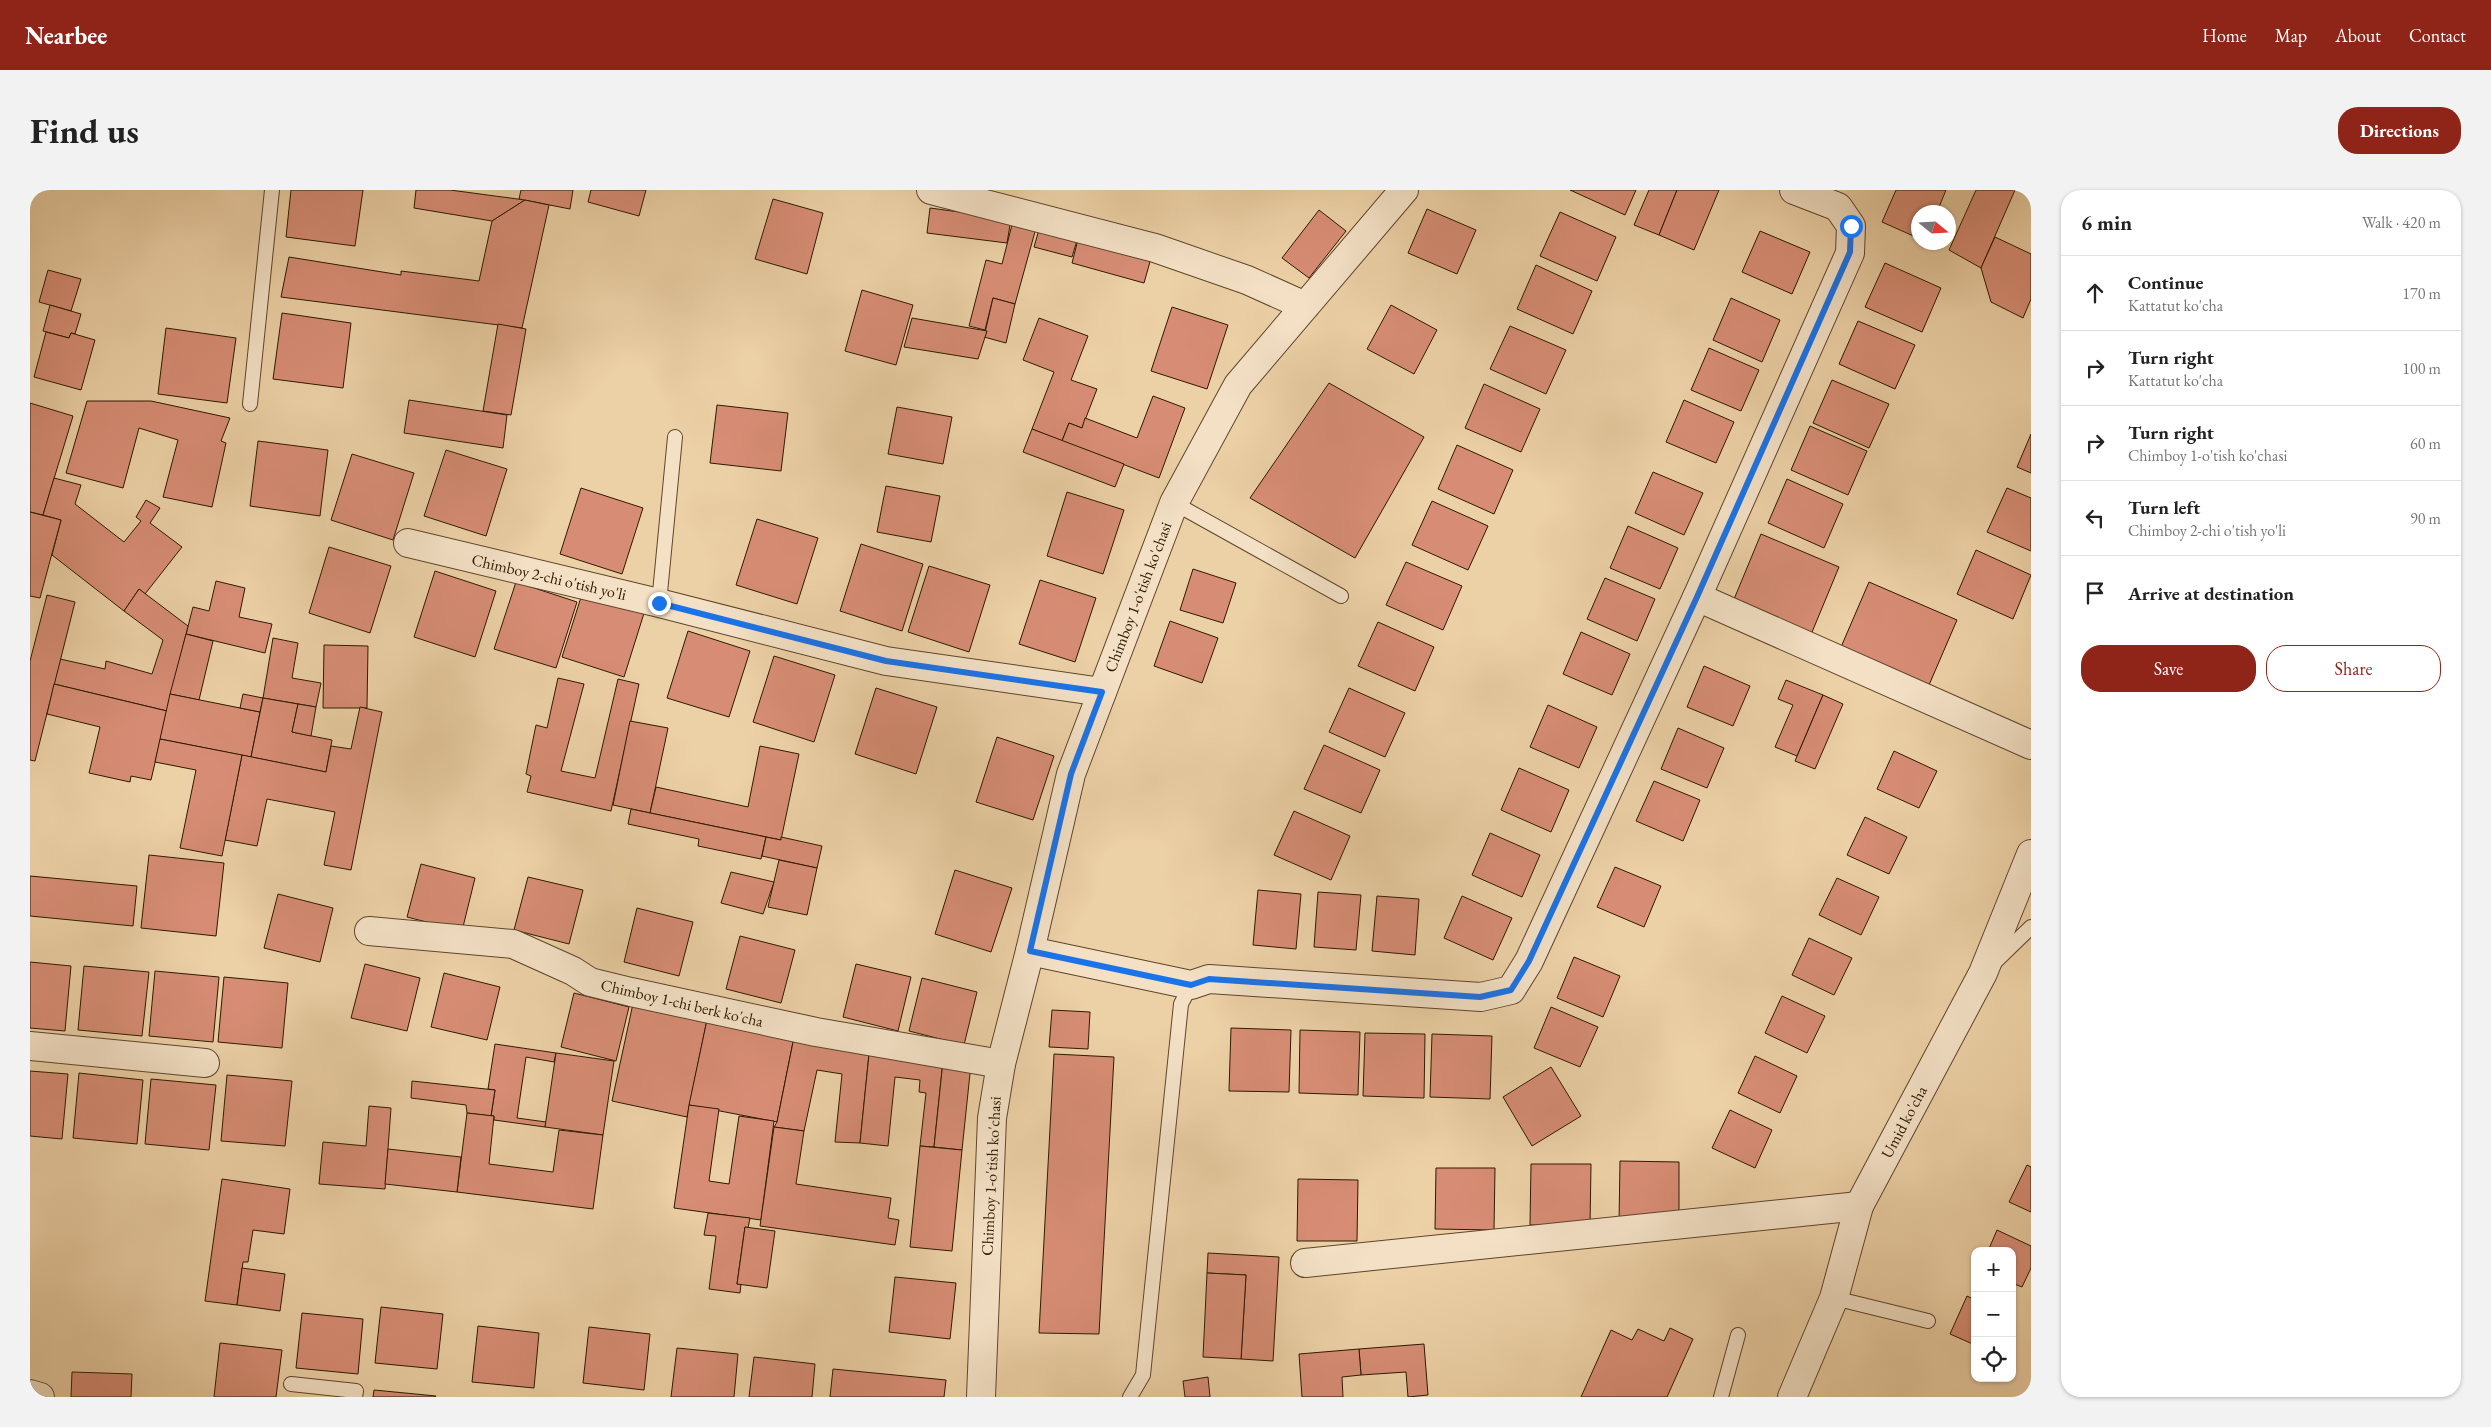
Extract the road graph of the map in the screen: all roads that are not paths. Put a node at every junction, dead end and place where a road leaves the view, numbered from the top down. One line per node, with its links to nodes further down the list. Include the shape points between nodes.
1 (272, 190): 6 (lane)
2 (931, 190): 5 (street, via 1155,248 1247,280)
3 (1404, 190): 5 (street, Chimboy 1-o'tish ko'chasi)
4 (1794, 190): 11 (street, via 1838,207 1851,226 1850,252)
5 (1305, 306): 8 (street, Chimboy 1-o'tish ko'chasi, via 1238,385)
6 (250, 404)
7 (674, 437): 12 (lane)
8 (1174, 503): 10 (lane); 13 (street, Chimboy 1-o'tish ko'chasi)
9 (408, 543): 12 (street, Chimboy 2-chi o'tish yo'li)
10 (1341, 596)
11 (1697, 597): 14 (street); 20 (street, via 1529,961 1511,990 1480,997 1209,979)
12 (659, 603): 13 (street, Chimboy 2-chi o'tish yo'li, via 886,661)
13 (1102, 692): 18 (street, Chimboy 1-o'tish ko'chasi, via 1071,774)
14 (2031, 745)
15 (2031, 854): 19 (street, Umid ko'cha)
16 (2031, 927): 19 (lane)
17 (369, 931): 23 (street, Chimboy 1-chi berk ko'cha, via 513,944 590,982 816,1032)
18 (1030, 951): 20 (street); 23 (street, Chimboy 1-o'tish ko'chasi)
19 (1983, 973): 24 (street, Umid ko'cha)
20 (1191, 985): 34 (lane, via 1181,1004 1144,1375)
21 (30, 1046): 22 (street)
22 (205, 1063)
23 (1001, 1064): 33 (street, Chimboy 1-o'tish ko'chasi, via 992,1118)
24 (1859, 1206): 25 (street); 26 (street, Umid ko'cha)
25 (1305, 1263)
26 (1834, 1298): 27 (lane); 36 (street, Umid ko'cha)
27 (1928, 1321)
28 (1738, 1335): 35 (lane)
29 (291, 1384): 32 (lane, via 356,1391)
30 (30, 1394): 31 (street)
31 (40, 1397)
32 (355, 1397)
33 (981, 1397)
34 (1130, 1397)
35 (1721, 1397)
36 (1792, 1397)

